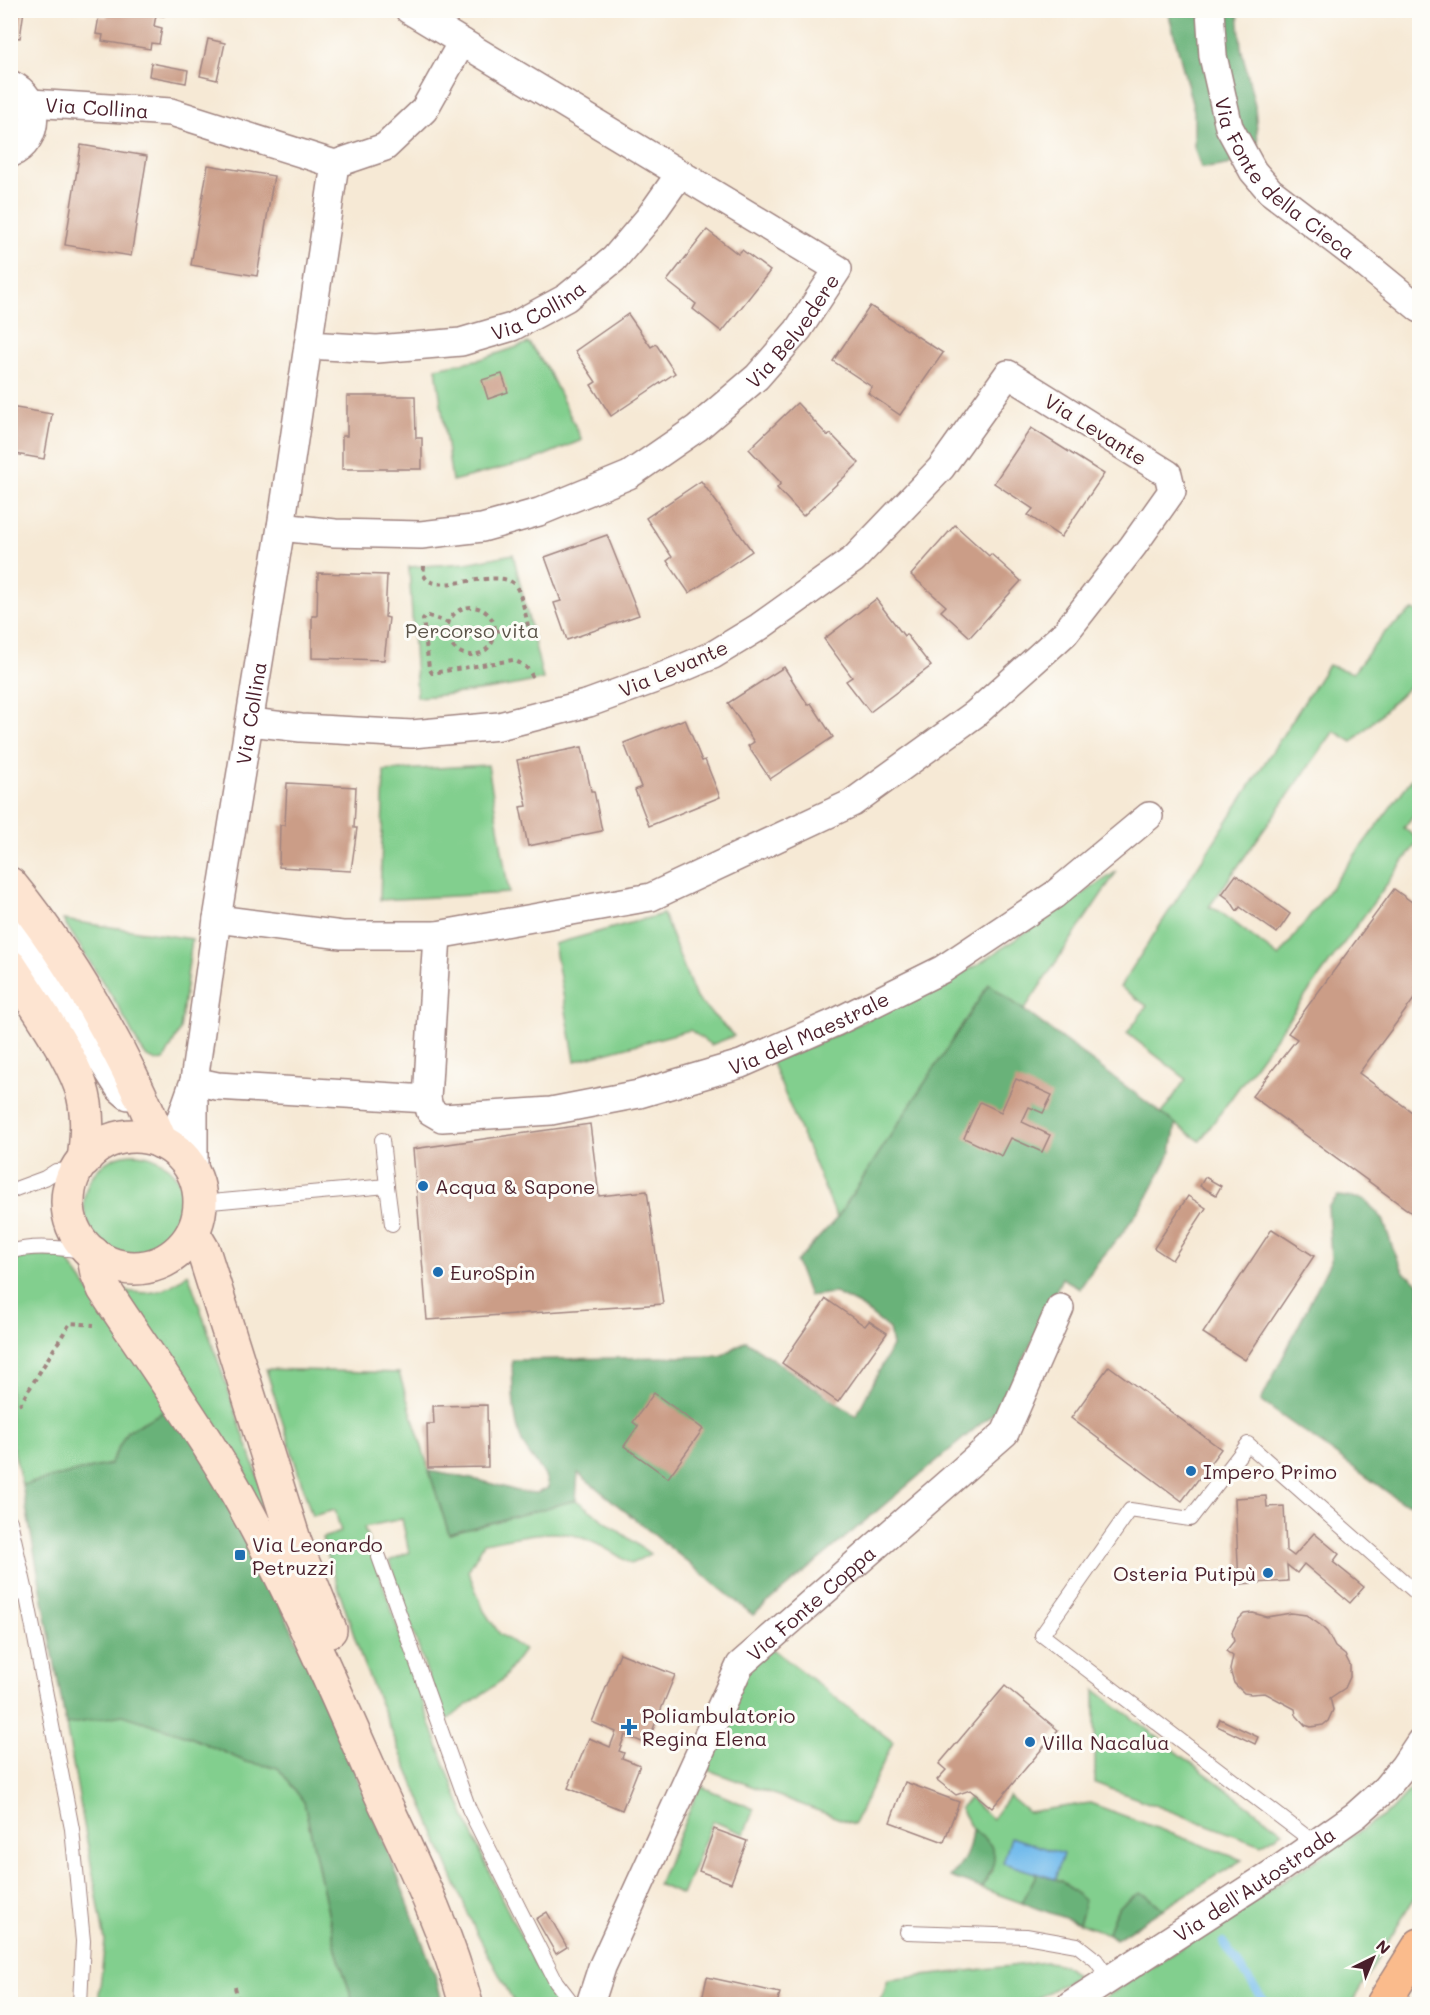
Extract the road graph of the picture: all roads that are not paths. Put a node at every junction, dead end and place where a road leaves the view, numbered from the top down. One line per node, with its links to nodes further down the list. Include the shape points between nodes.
1 (409, 10): 3 (street, Via Belvedere)
2 (1210, 10): 9 (street, Via Fonte della Cieca, via 1213,56 1229,127 1252,171 1270,191)
3 (462, 42): 7 (street, via 424,110 392,141); 8 (street, Via Belvedere)
4 (10, 84): 5 (street)
5 (31, 103): 6 (street, via 34,126 30,137); 7 (street, Via Collina, via 171,112)
6 (10, 154)
7 (335, 164): 10 (street, Via Collina)
8 (679, 175): 10 (street, Via Collina, via 614,259 566,298 512,327 461,342 377,348); 11 (street, Via Belvedere, via 838,269 798,330 757,377 697,428 629,475 539,512 482,528 421,535)
9 (1419, 309)
10 (309, 345): 11 (street, Via Collina)
11 (281, 527): 12 (street, Via Collina)
12 (250, 722): 16 (street, Via Collina); 17 (street, Via Levante, via 412,734 499,726 589,703 713,655 854,559 941,468 1008,374 1168,474 1172,490 1065,633 975,714 852,803 651,897)
13 (1149, 816): 20 (street, Via del Maestrale, via 1054,895 943,969 741,1064 639,1094 552,1111 442,1118 430,1111)
14 (10, 884): 21 (main road, via 78,980)
15 (10, 919): 21 (street, via 122,1087)
16 (218, 919): 17 (street, Via Levante, via 342,935); 19 (street, Via Collina)
17 (438, 935): 20 (street)
18 (10, 966): 24 (main road, via 81,1088 87,1122)
19 (192, 1087): 20 (street); 21 (street, via 179,1100); 23 (street, Via Collina, via 177,1129); 27 (street, Via Collina)
20 (427, 1099)
21 (144, 1101): 23 (main road)
22 (382, 1140): 25 (lane)
23 (164, 1144): 24 (main road, via 137,1137 121,1138 105,1143); 27 (main road, via 183,1158)
24 (80, 1166): 26 (lane, via 56,1171); 30 (main road, via 70,1186 71,1221)
25 (387, 1186): 27 (lane); 28 (lane)
26 (10, 1191)
27 (196, 1203): 30 (main road, via 181,1249 165,1261 146,1268 125,1268); 45 (main road, via 209,1269 310,1584 386,1760 462,1920)
28 (392, 1224)
29 (10, 1252): 30 (lane, via 36,1248)
30 (91, 1252): 44 (main road, via 100,1281 230,1480 272,1559 447,1940)
31 (1060, 1308): 47 (street, Via Fonte Coppa, via 1005,1433 740,1665 602,1967)
32 (10, 1521): 33 (lane)
33 (12, 1535): 35 (lane)
34 (379, 1557): 46 (lane, via 469,1809 556,1982)
35 (26, 1592): 36 (lane); 43 (lane, via 72,1829 83,1941)
36 (10, 1595)
37 (1419, 1596): 39 (lane, via 1248,1444 1190,1519 1130,1510 1042,1635)
38 (1419, 1742): 39 (street, Via dell'Autostrada, via 1372,1803)
39 (1316, 1844): 42 (street, Via dell'Autostrada)
40 (907, 1932): 42 (lane, via 1026,1936 1077,1945 1096,1960)
41 (1419, 1945): 49 (highway)
42 (1110, 1980): 48 (street, Via dell'Autostrada)
43 (80, 2004)
44 (465, 2004)
45 (487, 2004)
46 (573, 2004)
47 (590, 2004)
48 (1071, 2004)
49 (1383, 2004)

